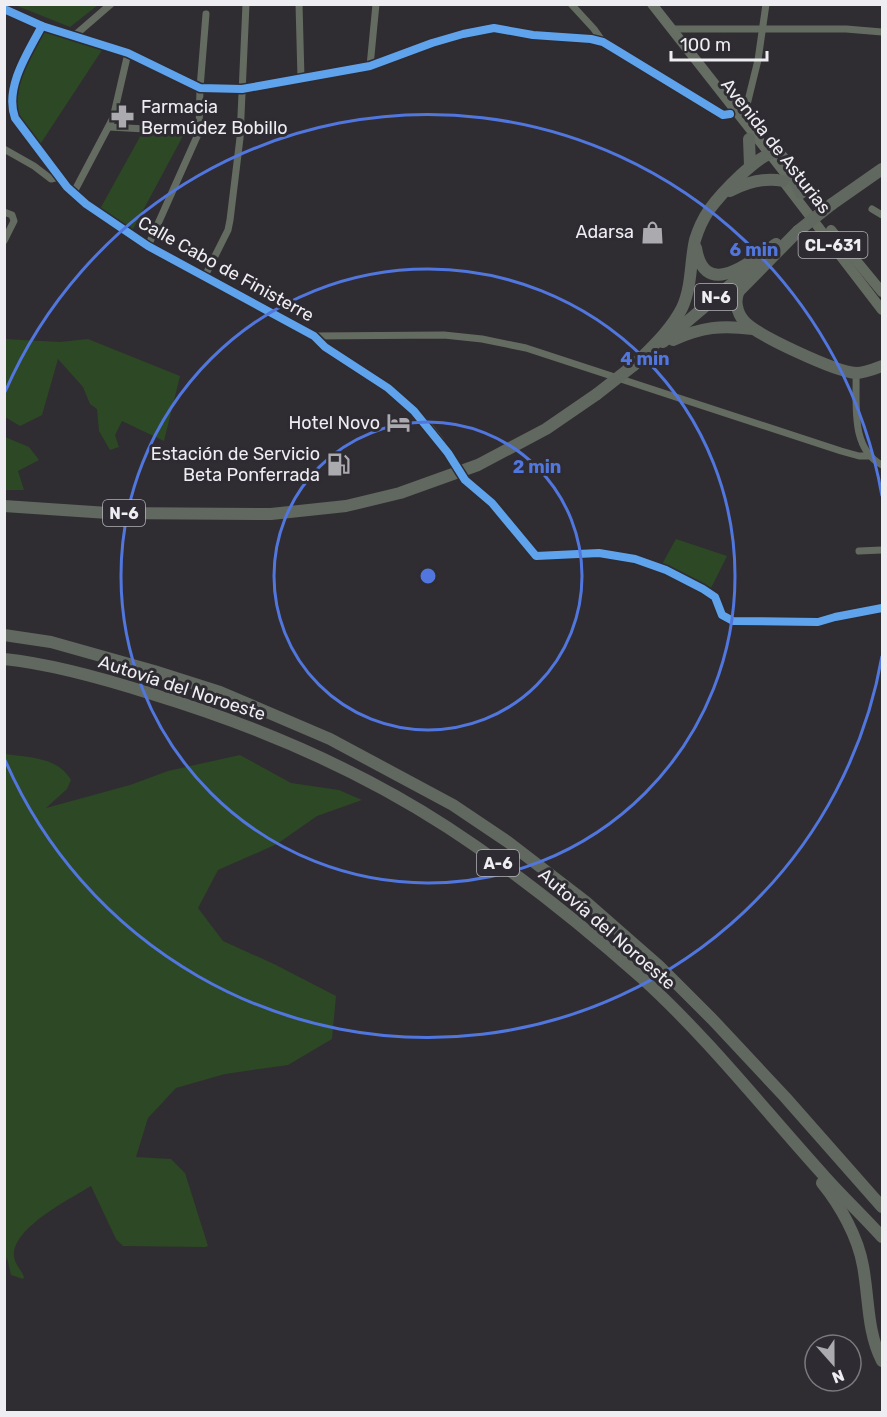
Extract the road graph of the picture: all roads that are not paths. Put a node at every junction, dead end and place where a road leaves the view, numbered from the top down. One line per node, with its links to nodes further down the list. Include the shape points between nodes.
1 (111, 4): 15 (street)
2 (246, 4): 21 (street)
3 (299, 4): 19 (street)
4 (376, 4): 18 (street)
5 (571, 4): 16 (street)
6 (643, 4): 22 (main road, Avenida de Asturias)
7 (652, 4): 13 (main road, Avenida de Asturias)
8 (766, 4): 12 (street)
9 (4, 9): 11 (street)
10 (206, 14): 20 (street)
11 (42, 26): 15 (street); 30 (street, Calle Cabo de Finisterre, via 22,65 12,94 12,108 15,118)
12 (763, 28): 13 (street); 14 (street); 23 (street)
13 (671, 29): 23 (main road, Avenida de Asturias)
14 (882, 32)
15 (74, 36): 17 (street)
16 (603, 42): 18 (street, via 494,28 432,43); 22 (street, via 723,115)
17 (128, 53): 20 (street); 24 (street)
18 (370, 66): 19 (street)
19 (301, 78): 21 (street)
20 (200, 88): 21 (street); 25 (street)
21 (242, 89): 43 (street, via 228,230)
22 (730, 114): 26 (main road, Avenida de Asturias)
23 (743, 121): 28 (main road, Avenida de Asturias)
24 (109, 127): 25 (street); 33 (street)
25 (199, 132): 42 (street)
26 (749, 140): 28 (highway)
27 (4, 149): 30 (street, via 51,178)
28 (760, 159): 31 (highway, via 760,171); 32 (main road, Avenida de Asturias); 34 (highway, via 776,151 782,155); 35 (highway)
29 (882, 169): 39 (highway, N-6, bridge)
30 (59, 177): 33 (street, Calle Cabo de Finisterre)
31 (768, 179): 32 (highway); 35 (highway)
32 (783, 181): 45 (main road, Avenida de Asturias / CL-631)
33 (74, 192): 42 (street, Calle Cabo de Finisterre)
34 (801, 193): 44 (main road, Avenida de Asturias / CL-631)
35 (724, 194): 40 (highway, via 709,210)
36 (872, 209): 38 (street)
37 (4, 212): 41 (street, via 13,219)
38 (882, 215)
39 (798, 231): 40 (highway, via 724,276 704,268); 46 (highway, via 736,296 737,310); 48 (highway, N-6)
40 (695, 240): 48 (highway, via 682,309)
41 (4, 242)
42 (148, 246): 43 (street, Calle Cabo de Finisterre)
43 (205, 276): 47 (street, Calle Cabo de Finisterre)
44 (882, 292)
45 (882, 310)
46 (753, 329): 48 (highway, via 696,330); 50 (highway, via 820,362)
47 (314, 336): 51 (street, via 444,335 526,348 841,451); 52 (street, Calle Cabo de Finisterre, via 414,411)
48 (634, 365): 55 (highway, N-6, bridge, via 546,429 478,465 400,493 346,506 271,514 108,513)
49 (880, 366): 50 (highway)
50 (856, 373): 51 (street, via 858,427)
51 (870, 456): 53 (street)
52 (454, 464)
53 (882, 465)
54 (465, 480): 58 (street, via 492,504 536,556 599,554 635,559 692,582 715,597 722,615 733,621 818,622)
55 (4, 506)
56 (882, 550): 57 (street)
57 (859, 551)
58 (882, 608)
59 (4, 635): 62 (highway, Autovía del Noroeste / A-6, via 51,642 220,692 330,739 453,805 586,902 659,966)
60 (4, 659): 61 (highway, Autovía del Noroeste / A-6, via 111,681 196,707 312,754 385,790 446,826 539,891)
61 (657, 994): 65 (highway, Autovía del Noroeste / A-6, via 698,1033); 66 (highway, via 742,1088 832,1198 850,1228 863,1264 872,1331)
62 (784, 1097): 63 (highway); 64 (highway, Autovía del Noroeste / A-6)
63 (882, 1202)
64 (882, 1207)
65 (882, 1237)
66 (882, 1361)

